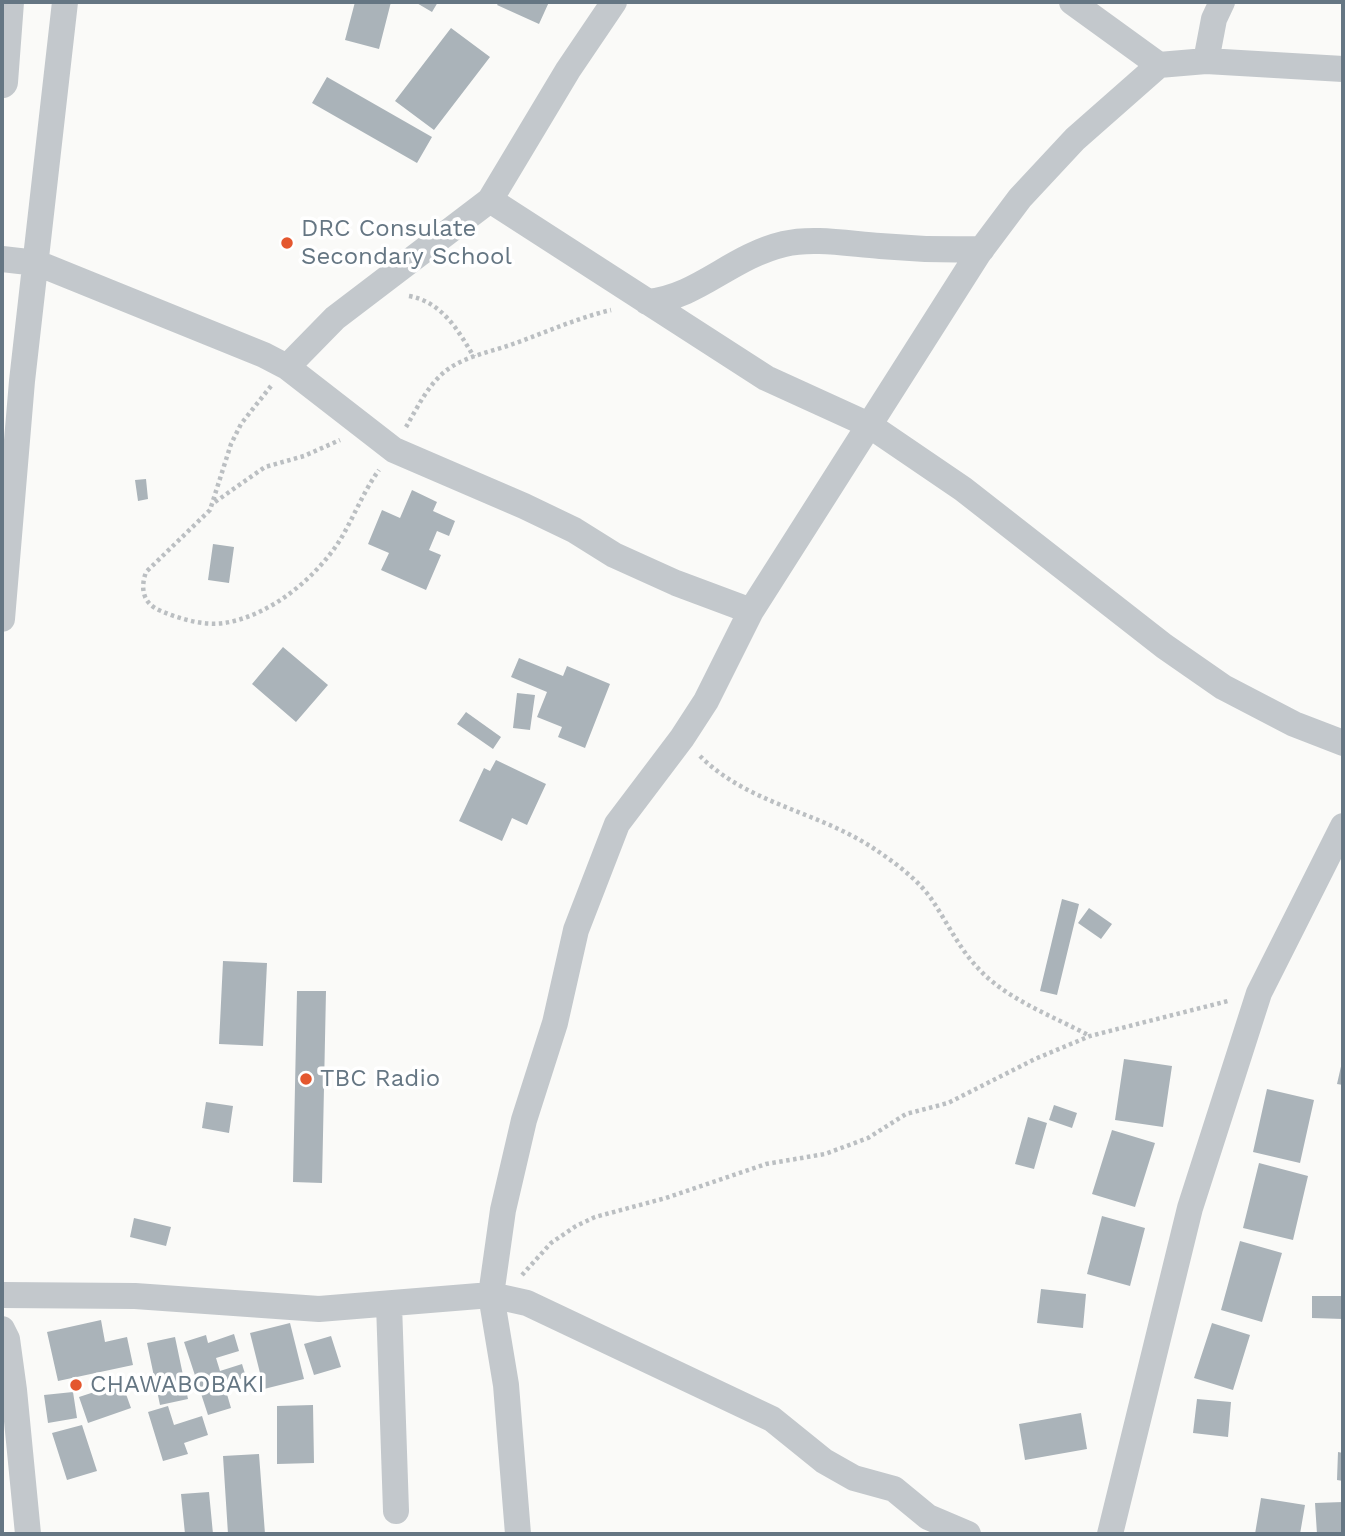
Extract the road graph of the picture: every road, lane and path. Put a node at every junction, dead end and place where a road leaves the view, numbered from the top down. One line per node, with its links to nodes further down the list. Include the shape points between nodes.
1 (8, 2): 9 (street)
2 (65, 2): 13 (street)
3 (614, 2): 10 (street)
4 (1072, 2): 7 (street)
5 (1223, 2): 6 (street, via 1214,19)
6 (1206, 61): 7 (street); 8 (street)
7 (1159, 65): 11 (street, via 1075,139 1020,198)
8 (1343, 69)
9 (2, 82)
10 (490, 200): 14 (street); 15 (street)
11 (982, 249): 15 (street, via 787,243 754,253 671,300); 18 (street)
12 (2, 258): 13 (street)
13 (37, 262): 17 (street); 23 (street)
14 (366, 294): 16 (path, via 428,301 451,322); 17 (street)
15 (647, 302): 16 (path, via 570,320); 18 (street, via 766,378)
16 (474, 357): 20 (path, via 440,375)
17 (287, 367): 19 (street); 21 (path, via 240,424)
18 (869, 425): 22 (street); 25 (street, via 963,489 1213,680 1294,724)
19 (363, 429): 20 (street); 21 (path, via 304,456 265,467)
20 (394, 450): 21 (path, via 367,487 330,555 290,593 260,611 224,623 188,621 158,610 146,601 142,586 146,572); 22 (street, via 537,512 676,583)
21 (215, 502)
22 (751, 611): 24 (street)
23 (2, 618)
24 (682, 738): 28 (path, via 742,789 820,819 872,847 931,898 977,967 1006,990); 30 (street, via 617,824 576,930 506,1197)
25 (1343, 743)
26 (1343, 826): 27 (street)
27 (1259, 993): 28 (path); 37 (street, via 1190,1208)
28 (1090, 1036): 30 (path, via 948,1103 906,1114 868,1138 825,1154 745,1170 586,1221 551,1242)
29 (2, 1295): 31 (street, via 135,1296 319,1309)
30 (498, 1297): 31 (street); 35 (street); 36 (street, via 546,1310 772,1419 824,1461 854,1478 894,1489 928,1517)
31 (389, 1304): 33 (street)
32 (2, 1329): 34 (street, via 13,1380)
33 (397, 1511)
34 (28, 1534)
35 (518, 1534)
36 (968, 1534)
37 (1110, 1534)

